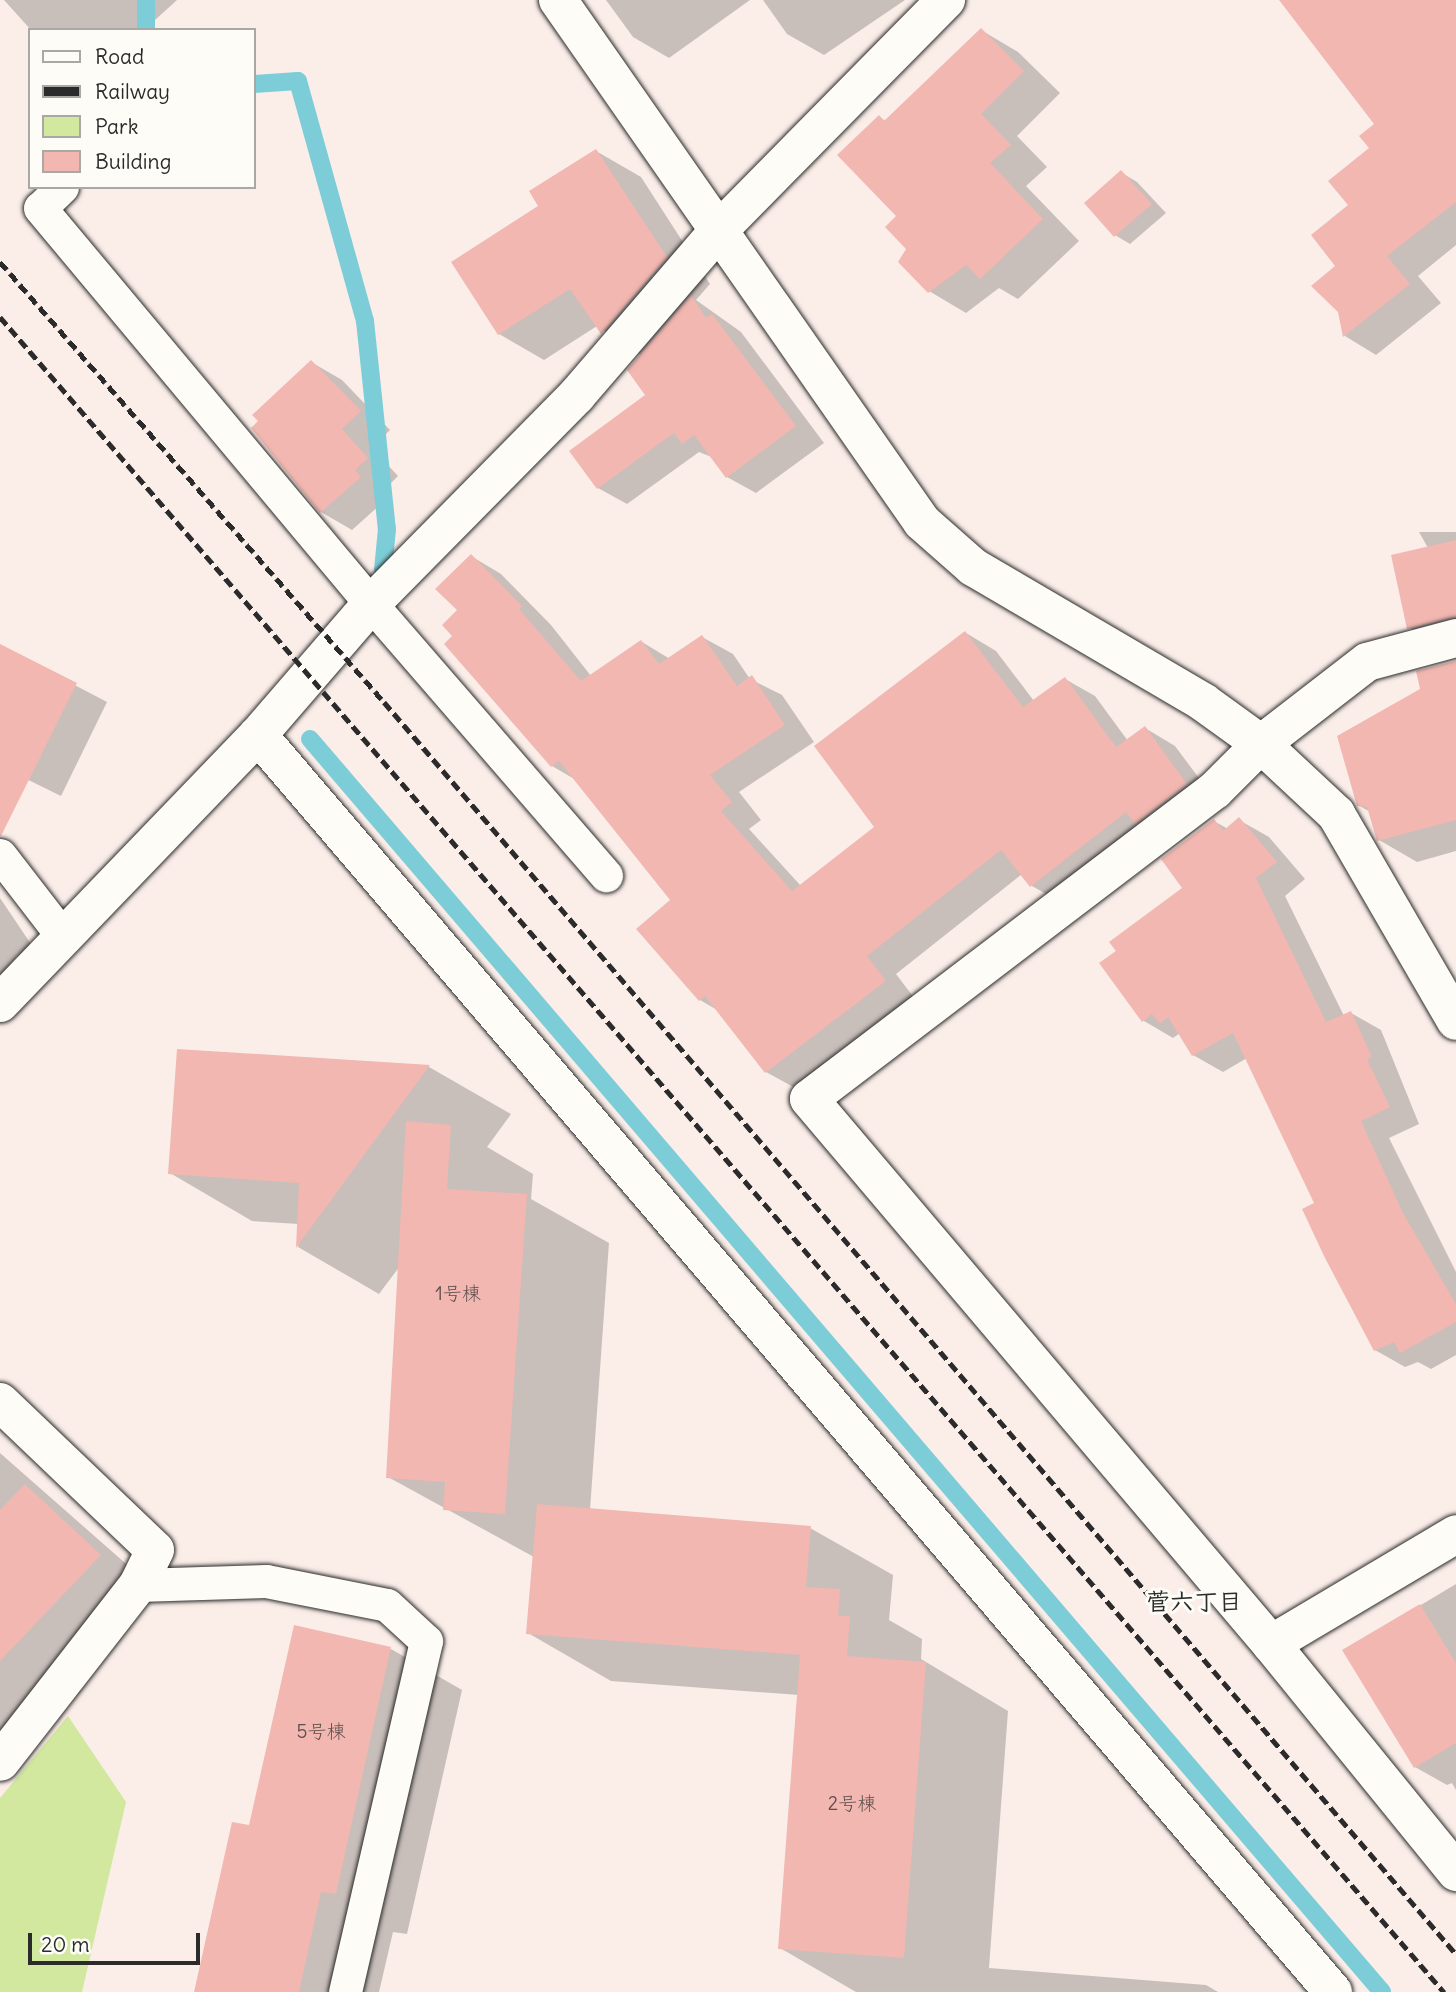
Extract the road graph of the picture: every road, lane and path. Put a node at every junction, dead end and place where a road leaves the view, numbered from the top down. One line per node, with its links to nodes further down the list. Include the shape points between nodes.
1 (558, 0): 4 (street)
2 (946, 0): 4 (street)
3 (60, 189): 5 (lane, via 40,208)
4 (718, 231): 5 (street, via 577,395); 8 (street, via 922,522 973,567 1203,702)
5 (371, 604): 7 (street); 10 (lane)
6 (1456, 638): 8 (street, via 1367,662)
7 (258, 735): 11 (street); 21 (street)
8 (1261, 744): 13 (street, via 1336,814); 17 (street, via 1215,790 810,1099)
9 (0, 855): 11 (lane)
10 (606, 875)
11 (64, 937): 12 (street)
12 (0, 1003)
13 (1456, 1021)
14 (0, 1402): 16 (street, via 155,1550)
15 (1452, 1545): 17 (street)
16 (138, 1585): 18 (street); 20 (lane, via 266,1581 387,1605 426,1641)
17 (1271, 1644): 19 (street)
18 (0, 1762)
19 (1456, 1872)
20 (345, 1992)
21 (1333, 1992)

